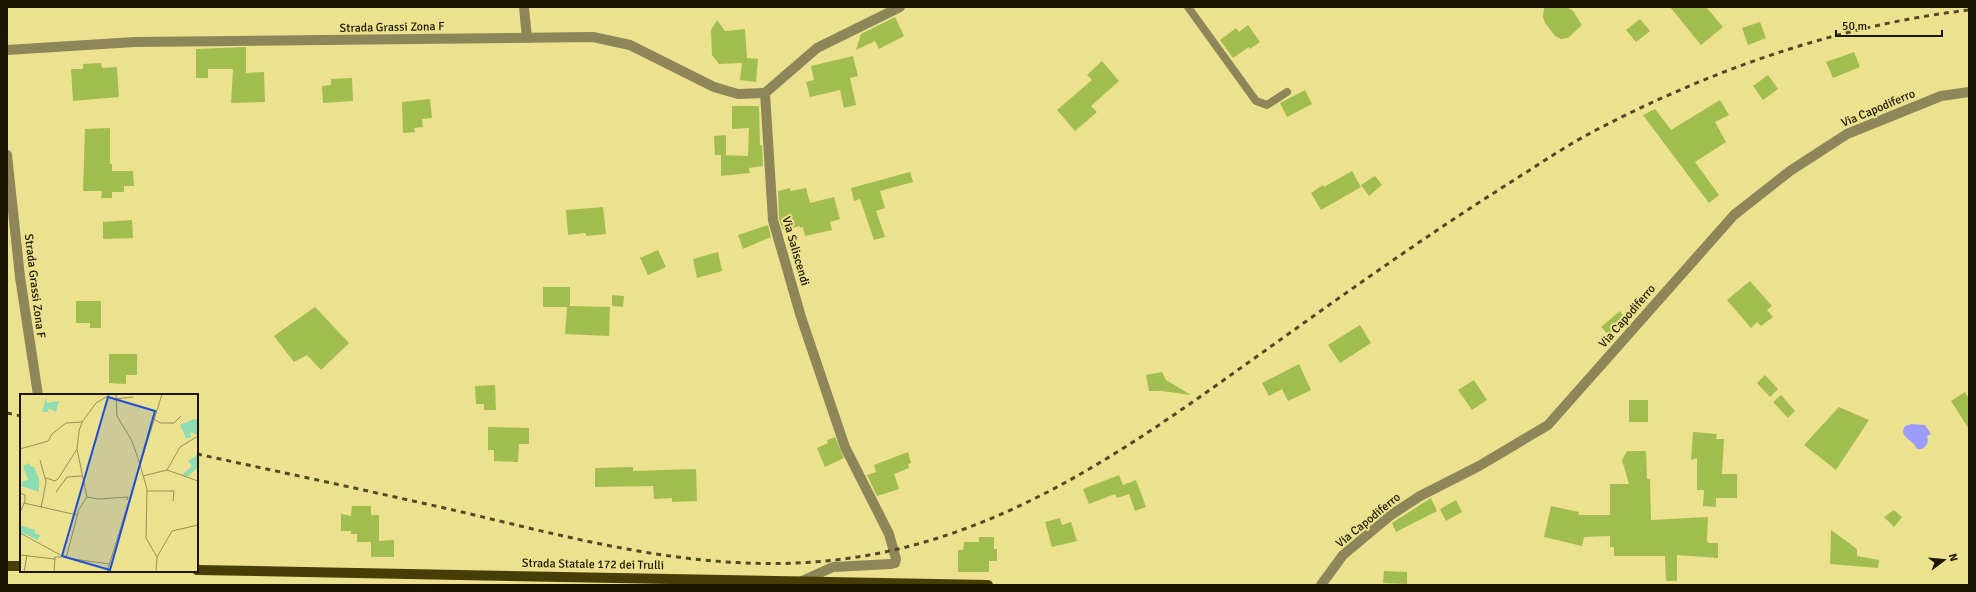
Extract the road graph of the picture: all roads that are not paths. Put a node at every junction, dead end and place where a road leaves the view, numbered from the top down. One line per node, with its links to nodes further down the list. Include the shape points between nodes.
1 (524, 7): 4 (street)
2 (900, 7): 8 (street, via 816,48)
3 (1188, 7): 6 (lane, via 1256,101 1267,105)
4 (527, 38): 5 (street, Strada Grassi Zona F, via 134,42); 8 (street, Strada Grassi Zona F, via 593,37 630,45 714,87 738,94)
5 (7, 50)
6 (1287, 92)
7 (1969, 92): 16 (street, Via Capodiferro, via 1941,96 1847,134 1790,171 1734,215 1548,425 1479,466 1420,496 1392,515 1343,555)
8 (765, 93): 14 (street, Via Saliscendi, via 773,220 845,447 889,534 896,559 892,564 833,567)
9 (7, 155): 10 (street, Strada Grassi Zona F, via 20,277)
10 (38, 394)
11 (7, 566): 12 (main road)
12 (20, 566)
13 (198, 570): 14 (main road, Strada Statale 172 dei Trulli)
14 (802, 581): 15 (main road, Strada Statale 172 dei Trulli)
15 (988, 585)
16 (1321, 585)

